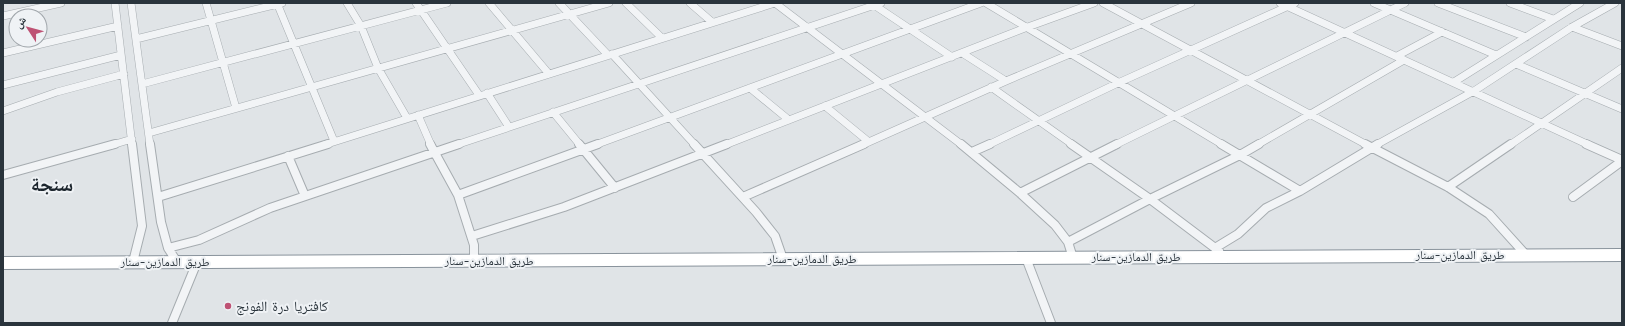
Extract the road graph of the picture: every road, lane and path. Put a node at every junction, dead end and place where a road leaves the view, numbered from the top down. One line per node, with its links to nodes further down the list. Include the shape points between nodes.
1 (61, 3): 35 (street)
2 (115, 3): 40 (street)
3 (131, 3): 51 (street)
4 (206, 3): 36 (street)
5 (279, 3): 36 (street); 52 (street)
6 (347, 3): 41 (street)
7 (416, 3): 32 (street)
8 (447, 3): 32 (street)
9 (489, 3): 46 (street)
10 (559, 3): 34 (street)
11 (609, 3): 34 (street)
12 (626, 3): 50 (street)
13 (690, 3): 38 (street)
14 (747, 3): 31 (street)
15 (775, 3): 31 (street); 43 (street)
16 (981, 3): 45 (street)
17 (986, 3): 44 (street)
18 (1094, 3): 44 (street)
19 (1103, 3): 39 (street)
20 (1191, 3): 39 (street)
21 (1280, 3): 30 (street)
22 (1295, 3): 30 (street)
23 (1374, 3): 33 (street)
24 (1405, 3): 33 (street)
25 (1438, 3): 49 (street)
26 (1510, 3): 37 (street)
27 (1580, 3): 37 (street)
28 (1615, 3): 42 (street)
29 (878, 4): 43 (street); 45 (street)
30 (1287, 6): 47 (street); 55 (street)
31 (755, 9): 38 (street)
32 (421, 10): 41 (street); 54 (street)
33 (1389, 10): 47 (street); 48 (street)
34 (569, 14): 46 (street); 58 (street)
35 (3, 16)
36 (212, 20): 51 (street); 65 (street)
37 (1553, 20): 49 (street)
38 (712, 22): 50 (street)
39 (1143, 24): 55 (street); 60 (street)
40 (118, 26): 57 (street); 61 (street)
41 (361, 26): 52 (street); 67 (street)
42 (1572, 27): 53 (street); 66 (street)
43 (806, 28): 59 (street); 76 (street)
44 (1025, 28): 56 (street); 60 (street)
45 (910, 29): 59 (street); 63 (street)
46 (511, 30): 54 (street); 70 (street)
47 (1344, 32): 64 (street); 72 (street)
48 (1442, 32): 62 (street); 64 (street)
49 (1526, 37): 62 (street)
50 (662, 38): 58 (street)
51 (136, 39): 75 (street)
52 (293, 44): 65 (street); 79 (street)
53 (1622, 46)
54 (448, 48): 67 (street); 84 (street)
55 (1190, 51): 72 (street); 74 (street)
56 (962, 52): 63 (street); 71 (street)
57 (3, 53)
58 (610, 54): 70 (street); 76 (street)
59 (842, 54): 77 (street); 81 (street)
60 (1069, 54): 71 (street); 74 (street)
61 (121, 55): 69 (street); 78 (street)
62 (1496, 56): 73 (street)
63 (952, 57): 77 (street)
64 (1400, 58): 73 (street); 90 (street)
65 (222, 63): 75 (street); 86 (street)
66 (1516, 64): 82 (street); 83 (street)
67 (378, 68): 79 (street); 95 (street)
68 (1622, 68): 83 (street)
69 (124, 74): 88 (street, via 57,92); 101 (street)
70 (549, 74): 84 (street)
71 (1006, 80): 80 (street)
72 (1246, 81): 90 (street); 92 (street)
73 (1454, 82): 82 (street)
74 (1118, 83): 92 (street); 97 (street)
75 (142, 84): 100 (street)
76 (640, 84): 89 (street); 93 (street)
77 (881, 84): 85 (street); 94 (street)
78 (3, 85)
79 (312, 86): 86 (street); 102 (street)
80 (991, 87): 94 (street); 97 (street)
81 (750, 88): 93 (street); 96 (street)
82 (1474, 91): 98 (street); 104 (street)
83 (1585, 93): 87 (street); 98 (street)
84 (483, 94): 91 (street); 99 (street)
85 (825, 106): 96 (street); 103 (street)
86 (236, 108): 100 (street)
87 (1622, 109)
88 (3, 111)
89 (553, 112): 99 (street); 105 (street)
90 (1308, 114): 104 (street); 109 (street)
91 (418, 115): 95 (street); 106 (street)
92 (1175, 116): 109 (street); 111 (street)
93 (670, 117): 105 (street); 108 (street)
94 (925, 117): 103 (street); 107 (street)
95 (407, 118): 102 (street)
96 (789, 120): 108 (street)
97 (1038, 120): 107 (street); 111 (street)
98 (1542, 122): 112 (street); 114 (street)
99 (509, 127): 106 (street)
100 (149, 133): 120 (street)
101 (132, 139): 113 (street); 134 (street, via 142,226)
102 (334, 141): 110 (street)
103 (869, 142): 122 (street)
104 (1372, 147): 114 (street); 116 (street)
105 (582, 149): 115 (street); 118 (street)
106 (434, 152): 118 (street); 119 (street)
107 (972, 152): 117 (street)
108 (704, 154): 115 (street); 122 (street)
109 (1240, 155): 116 (street); 123 (street)
110 (288, 156): 119 (street); 120 (street)
111 (1090, 157): 117 (street); 123 (street)
112 (1622, 161): 121 (street)
113 (3, 175)
114 (1448, 187): 128 (street, via 1489,214)
115 (615, 188): 124 (street)
116 (1300, 191): 127 (street, via 1266,208)
117 (1020, 193): 125 (street, via 1055,224)
118 (458, 195): 124 (street)
119 (305, 196): 126 (street, via 270,208 199,240)
120 (158, 197): 126 (street)
121 (1573, 197)
122 (743, 198): 132 (street, via 776,236)
123 (1150, 199): 125 (street); 127 (street)
124 (472, 236): 133 (street)
125 (1068, 242): 131 (street)
126 (168, 248): 135 (street)
127 (1220, 253): 128 (highway, طريق الدمازين-سنار); 131 (highway, طريق الدمازين-سنار)
128 (1526, 255): 129 (highway, طريق الدمازين-سنار)
129 (1622, 255)
130 (1026, 258): 131 (highway, طريق الدمازين-سنار); 132 (highway, طريق الدمازين-سنار); 139 (street)
131 (1073, 258)
132 (783, 259): 133 (highway, طريق الدمازين-سنار)
133 (474, 261): 136 (highway, طريق الدمازين-سنار)
134 (133, 262): 135 (highway, طريق الدمازين-سنار); 137 (highway, طريق الدمازين-سنار)
135 (177, 262): 136 (highway, طريق الدمازين-سنار)
136 (197, 262): 138 (street)
137 (3, 263)
138 (172, 323)
139 (1051, 323)

